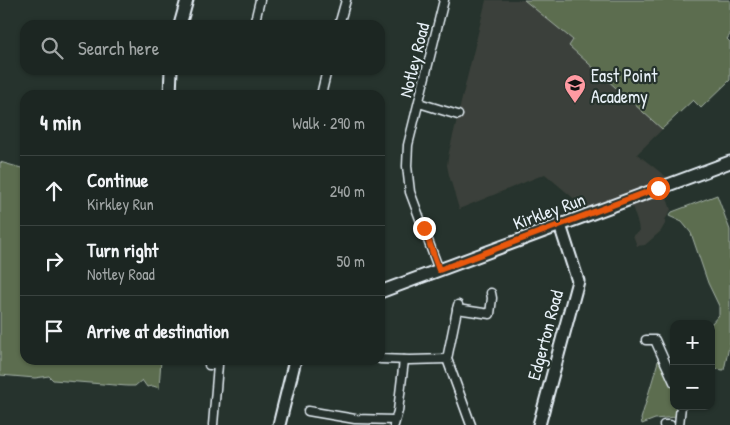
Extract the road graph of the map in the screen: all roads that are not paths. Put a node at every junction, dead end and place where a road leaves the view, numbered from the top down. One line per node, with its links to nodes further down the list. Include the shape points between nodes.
1 (187, 0): 5 (street)
2 (260, 0): 6 (street)
3 (346, 0): 7 (street)
4 (444, 0): 12 (street, Notley Road)
5 (181, 20)
6 (255, 20)
7 (340, 20)
8 (171, 75): 10 (street)
9 (326, 75): 11 (street)
10 (170, 90)
11 (322, 90)
12 (418, 103): 13 (street); 16 (street, Notley Road, via 407,152 408,180)
13 (458, 115)
14 (730, 162): 15 (street, Kirkley Run)
15 (560, 225): 16 (street, Kirkley Run); 34 (street, Edgerton Road, via 578,281)
16 (439, 270): 17 (street, Kirkley Run)
17 (385, 290)
18 (491, 293): 23 (street, via 490,314 457,307)
19 (660, 333): 21 (street)
20 (646, 340): 21 (street)
21 (655, 340): 27 (street)
22 (385, 359): 24 (street)
23 (447, 359): 24 (street); 33 (street)
24 (404, 360): 30 (street)
25 (215, 365): 31 (street)
26 (294, 365): 32 (street)
27 (670, 373)
28 (680, 410): 37 (street)
29 (308, 411): 30 (street)
30 (394, 423)
31 (213, 425)
32 (279, 425)
33 (470, 425)
34 (539, 425)
35 (664, 425): 36 (street)
36 (670, 425)
37 (679, 425)

